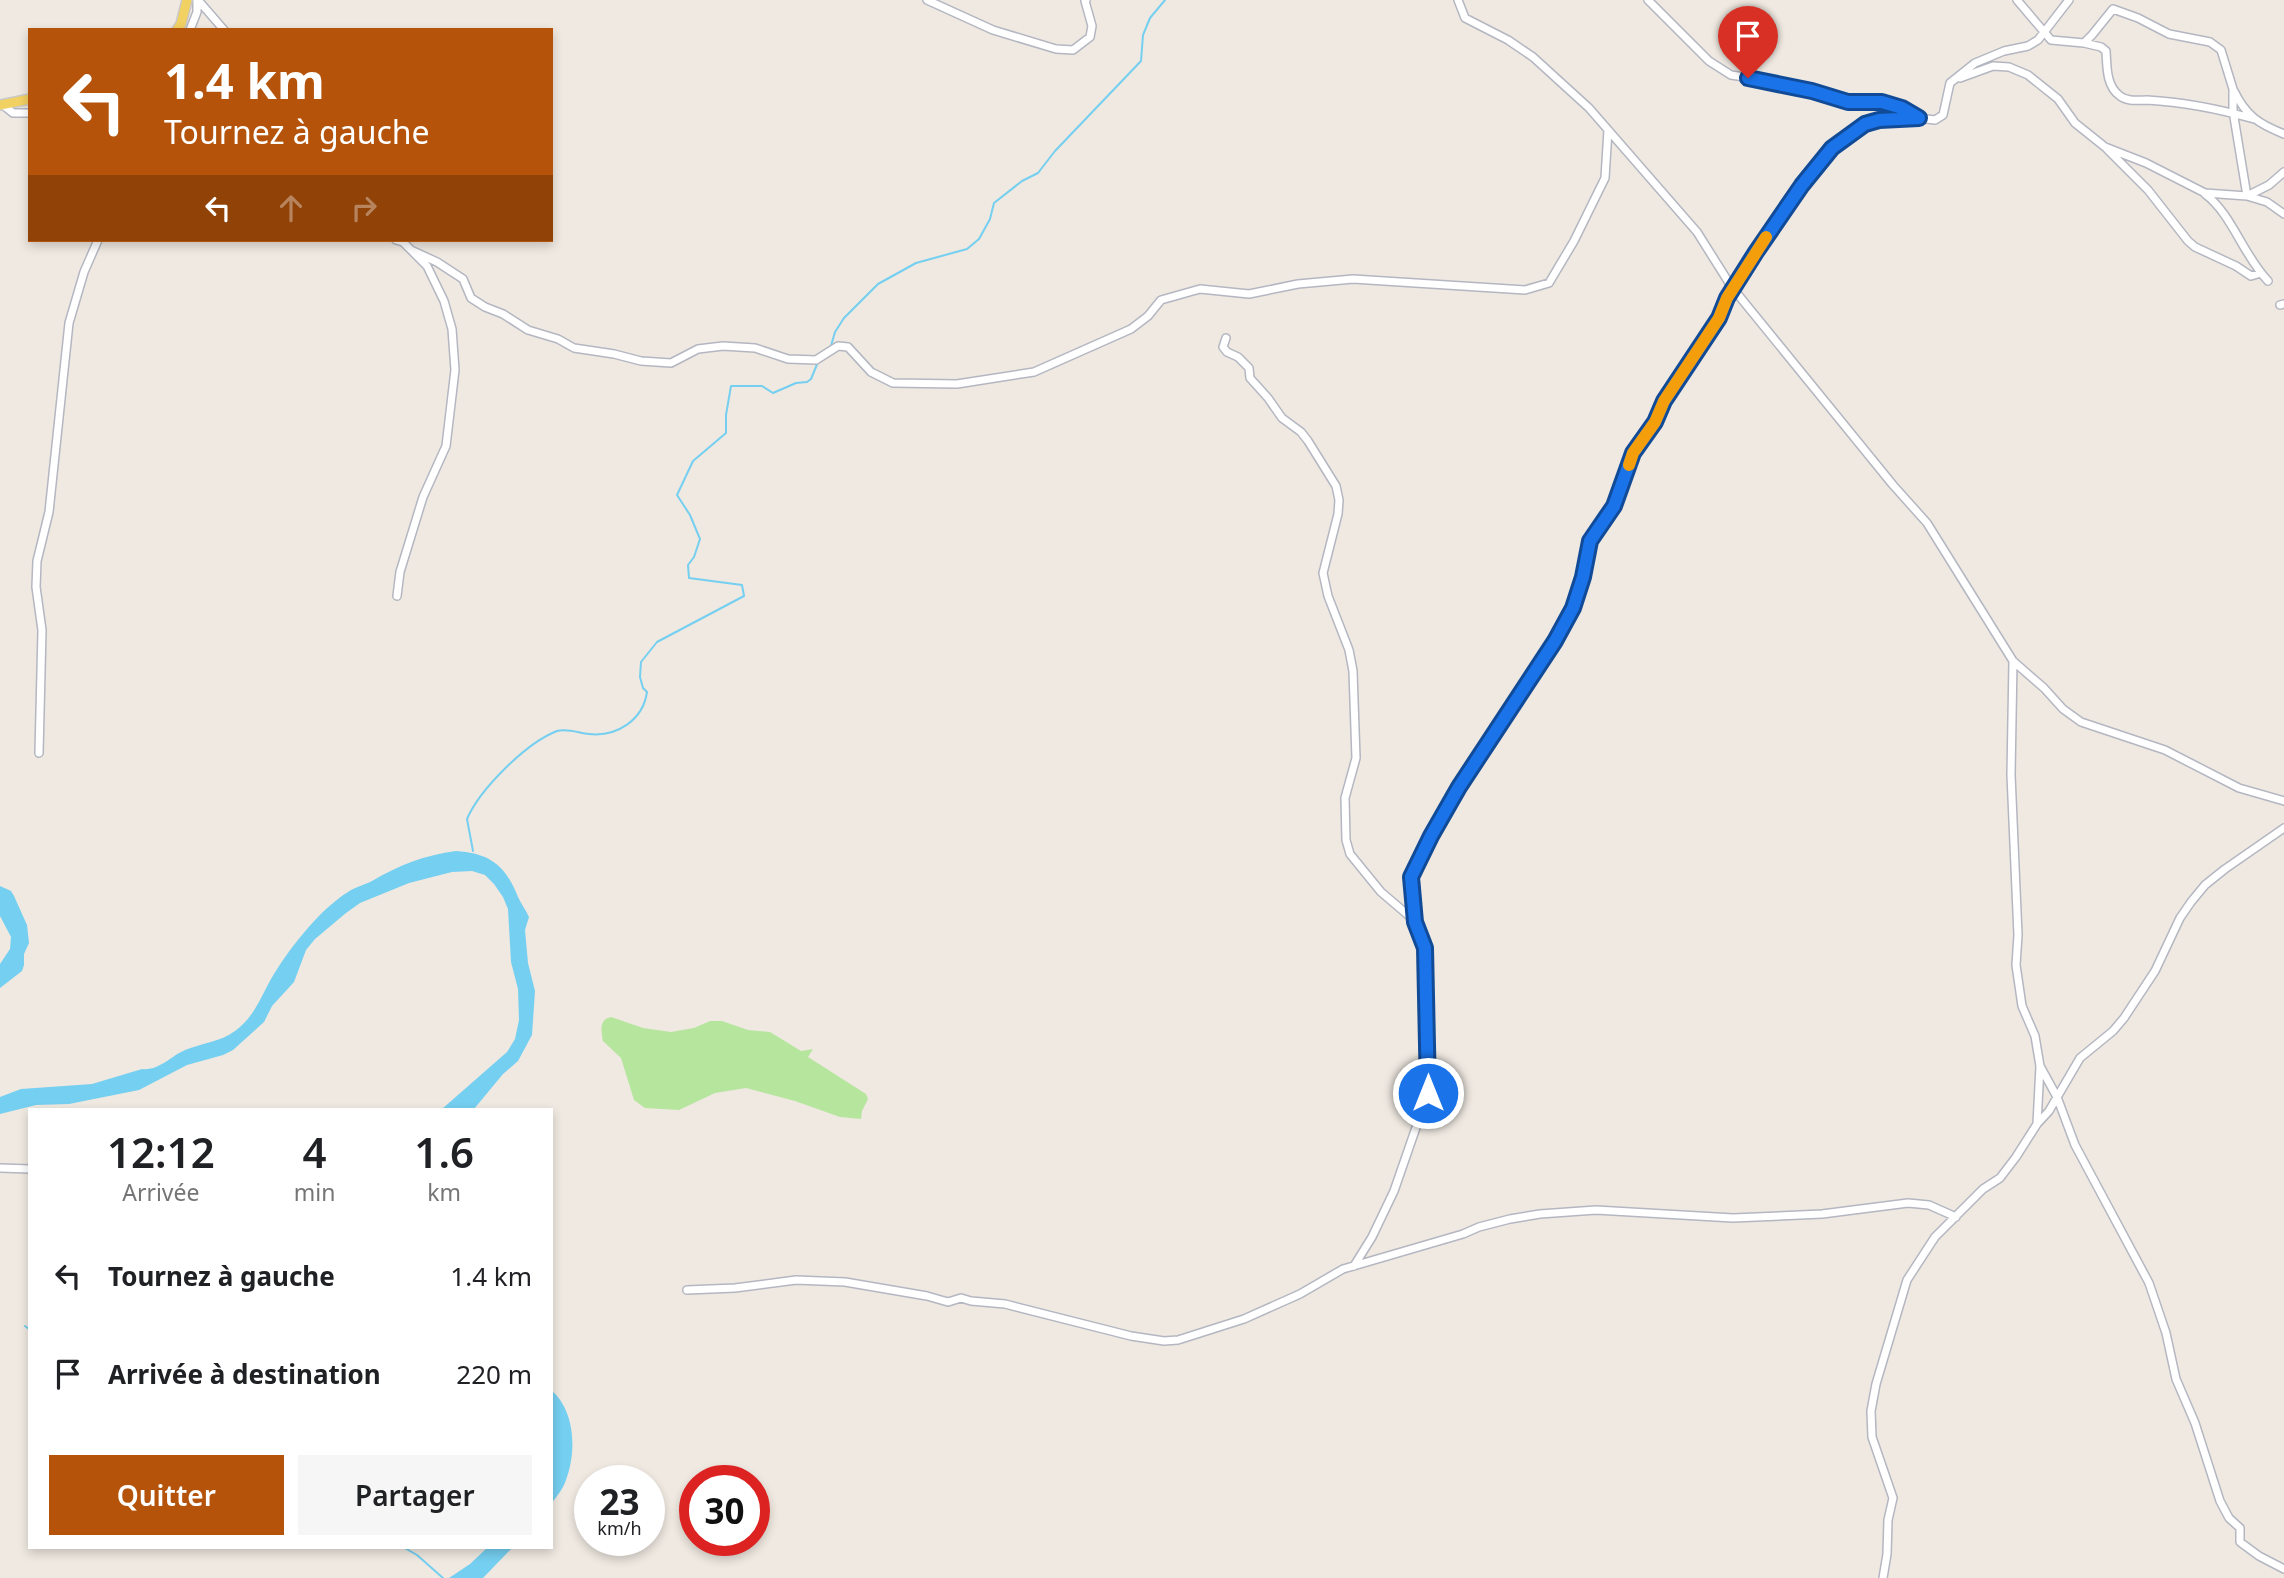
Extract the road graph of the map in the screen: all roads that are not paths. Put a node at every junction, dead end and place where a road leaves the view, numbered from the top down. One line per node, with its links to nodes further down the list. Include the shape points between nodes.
1 (187, 0): 9 (main road)
2 (197, 0): 10 (street); 11 (street)
3 (927, 0): 4 (street, via 993,30 1056,50 1073,50 1090,37)
4 (1086, 0)
5 (1458, 0): 22 (street, via 1465,18 1533,57)
6 (1648, 0): 20 (street, via 1709,61 1731,75 1848,102 1882,102)
7 (2017, 0): 12 (street)
8 (2069, 0): 12 (street)
9 (178, 28)
10 (191, 28)
11 (222, 28)
12 (2045, 33): 13 (street, via 2051,40); 14 (street, via 2028,46 1975,63)
13 (2084, 43): 15 (street, via 2113,9 2169,34 2210,42 2221,50); 19 (street, via 2106,51 2109,80 2120,96)
14 (1956, 79): 20 (street, via 1950,83 1943,115 1935,120); 24 (street, via 1993,66 2028,75)
15 (2233, 89): 19 (street); 21 (street)
16 (28, 99): 17 (main road)
17 (2, 105): 18 (street, via 13,113)
18 (28, 113)
19 (2234, 113): 21 (street); 27 (street)
20 (1919, 118): 34 (street, via 1865,124 1832,148)
21 (2254, 119): 23 (street)
22 (1608, 130): 31 (street, via 1605,178 1549,283 1525,290 1353,279 1249,295 1200,289 1161,300 1131,329 1034,372 957,384 893,383 871,372 848,347 838,346 816,359 788,359 755,348 723,346 698,349 671,363 574,348 485,307 471,298 463,279); 34 (street, via 1697,232)
23 (2284, 134)
24 (2105, 147): 26 (street); 32 (street, via 2137,176 2195,247 2251,276)
25 (2284, 172): 27 (street)
26 (2205, 194): 27 (street); 32 (street, via 2221,209)
27 (2247, 196): 28 (street)
28 (2284, 214)
29 (97, 242): 38 (street, via 69,323 49,512 37,561)
30 (403, 242): 31 (street)
31 (413, 251): 36 (street, via 427,266 444,302 452,329 455,370 446,446 423,497)
32 (2261, 273): 33 (street)
33 (2268, 281)
34 (1733, 288): 37 (street, via 1927,523); 41 (street, via 1719,318 1633,453 1614,506 1590,541 1573,608 1555,641 1431,836 1411,877)
35 (1226, 338): 41 (street, via 1223,347 1249,368 1250,378 1282,418 1301,432 1336,485 1338,514 1323,573 1353,671 1356,758 1345,798 1346,840 1350,854 1381,892)
36 (397, 596)
37 (2014, 661): 39 (street, via 2081,722 2165,750 2239,788); 42 (street, via 2011,775 2016,965 2022,1006 2035,1036)
38 (39, 753)
39 (2284, 800)
40 (2284, 828): 43 (street, via 2205,885 2180,918 2155,971 2124,1018 2080,1058)
41 (1415, 922): 48 (street, via 1425,948 1428,1093 1395,1191)
42 (2040, 1066): 43 (street); 44 (street)
43 (2057, 1097): 44 (street); 50 (street, via 2075,1145 2149,1283 2176,1379 2220,1502 2240,1528 2240,1542)
44 (2037, 1124): 47 (street, via 2000,1178)
45 (0, 1168): 46 (street)
46 (28, 1169)
47 (1956, 1217): 48 (street, via 1928,1205 1908,1203 1822,1214 1733,1218 1596,1210 1540,1214 1479,1227); 51 (street, via 1935,1237 1907,1280 1871,1411 1872,1437 1893,1497)
48 (1354, 1266): 49 (street, via 1244,1319 1164,1341 1005,1304 961,1298 948,1302 835,1281)
49 (687, 1290)
50 (2284, 1569)
51 (1883, 1578)

